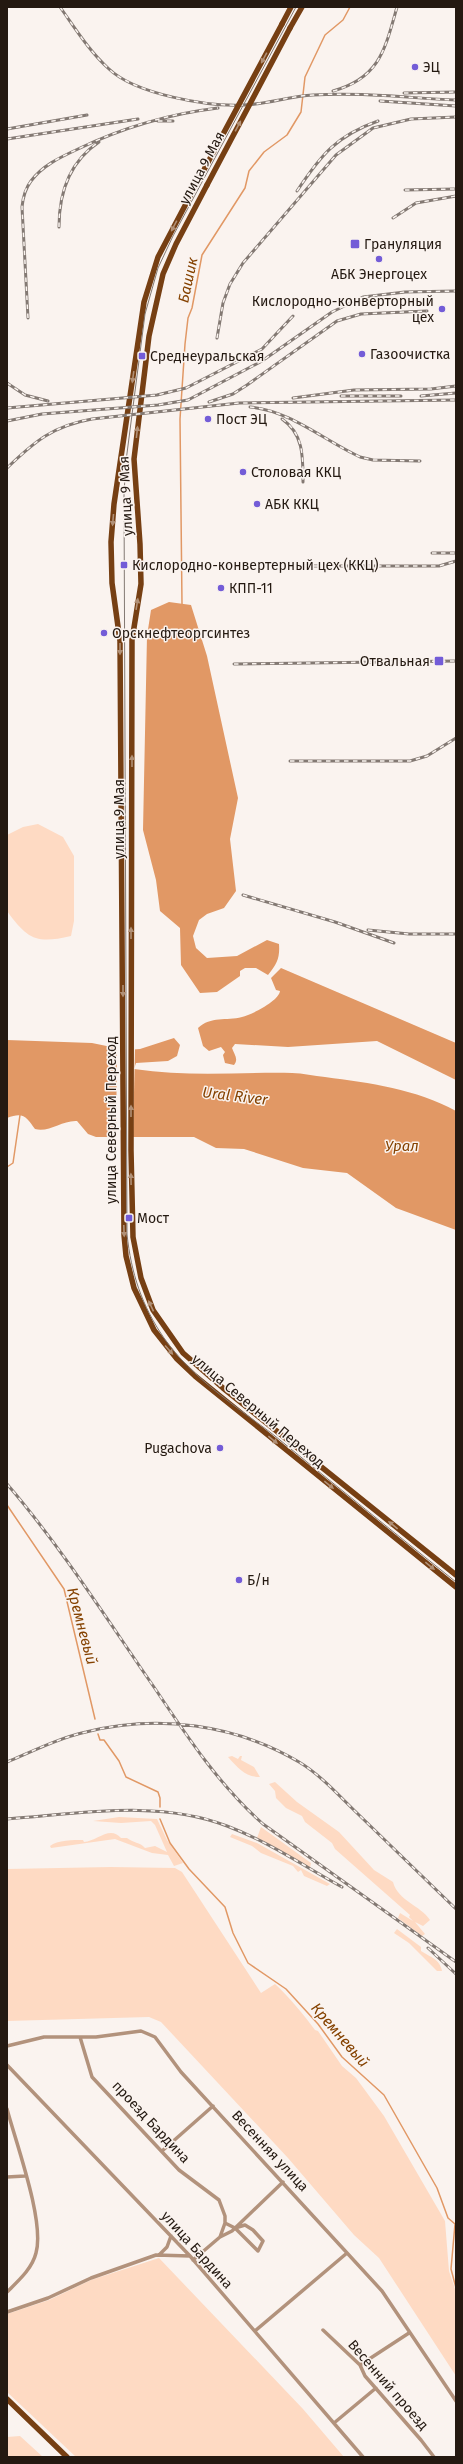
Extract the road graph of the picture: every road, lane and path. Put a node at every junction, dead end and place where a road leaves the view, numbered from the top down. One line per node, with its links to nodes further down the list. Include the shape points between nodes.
1 (291, 7): 3 (main road, улица 9 Мая, one-way to 3, bridge, via 158,257 144,302 114,504 111,542 112,583 120,641)
2 (302, 7): 4 (main road, улица 9 Мая, one-way to 2, bridge, via 132,640 141,584 134,459 155,304 163,274 176,244)
3 (123, 963): 6 (main road, улица Северный Переход, one-way to 6, via 122,1150 126,1256 141,1307 164,1344 177,1359 220,1398)
4 (131, 972): 5 (main road, улица Северный Переход, one-way to 4, via 223,1388 173,1340 148,1298 135,1254 131,1150)
5 (456, 1575)
6 (456, 1587)
7 (80, 2037): 8 (street, Весенняя улица, via 44,2037); 10 (street, Весенняя улица, via 103,2037 135,2031 150,2034); 12 (street, проезд Бардина, via 92,2077)
8 (7, 2046)
9 (7, 2065): 18 (street, улица Бардина)
10 (213, 2106): 12 (street); 15 (street, Весенняя улица)
11 (7, 2109): 13 (street)
12 (162, 2151): 16 (street, проезд Бардина, via 179,2170 219,2200 226,2216)
13 (25, 2176): 14 (street); 24 (street, via 36,2219 36,2253 30,2266)
14 (7, 2177)
15 (283, 2182): 17 (street); 20 (street, Весенняя улица)
16 (225, 2223): 17 (street); 19 (street)
17 (235, 2228): 17 (street, via 242,2234 258,2251 263,2241 256,2232 242,2225); 19 (street)
18 (170, 2236): 21 (street, via 167,2247); 22 (street, улица Бардина)
19 (220, 2236): 23 (street)
20 (347, 2253): 27 (street); 28 (street, Весенняя улица, via 387,2297)
21 (159, 2255): 22 (street); 25 (street, via 91,2278 48,2298)
22 (190, 2256): 23 (street, улица Бардина)
23 (193, 2260): 27 (street, улица Бардина)
24 (7, 2292)
25 (7, 2312)
26 (323, 2330): 29 (street, Весенний проезд)
27 (255, 2331): 33 (street, улица Бардина)
28 (409, 2333): 29 (street); 32 (street, Весенняя улица)
29 (360, 2365): 30 (street, Весенний проезд, via 365,2376)
30 (376, 2388): 33 (street); 36 (street, Весенний проезд)
31 (7, 2398): 34 (main road)
32 (456, 2401)
33 (334, 2423): 35 (street, улица Бардина)
34 (67, 2457)
35 (363, 2457)
36 (434, 2457)

